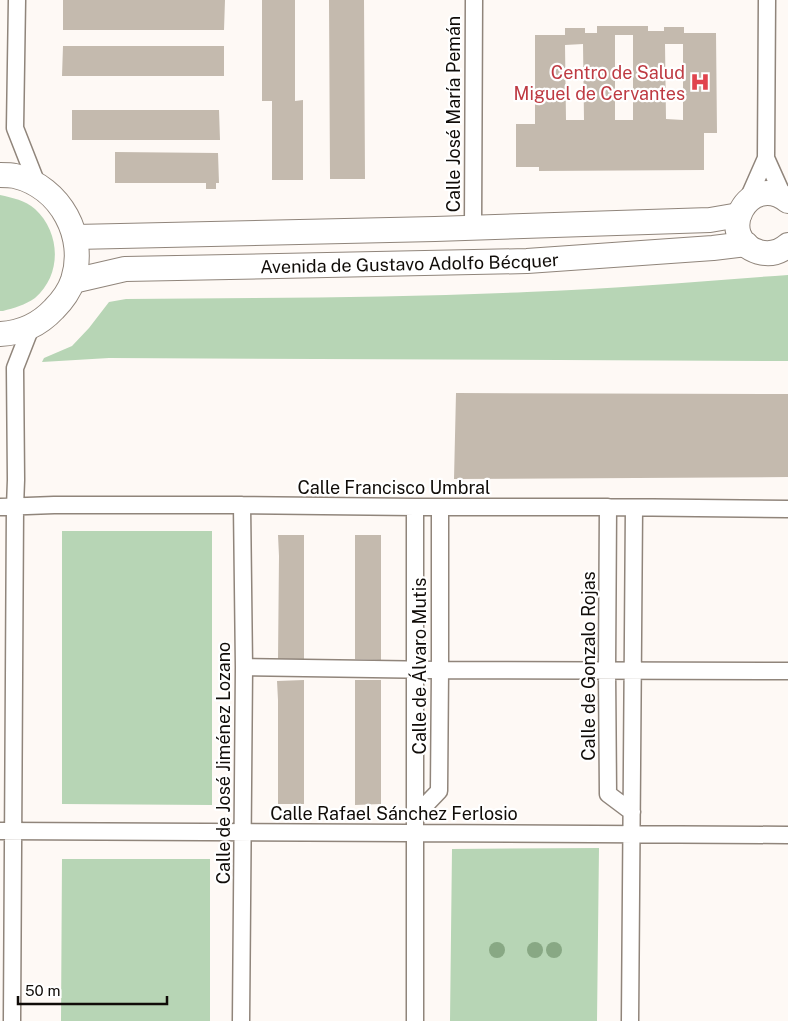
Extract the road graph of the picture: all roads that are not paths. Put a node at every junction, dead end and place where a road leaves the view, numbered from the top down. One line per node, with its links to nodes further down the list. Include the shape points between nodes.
1 (17, 0): 6 (street, via 15,128)
2 (474, 0): 9 (street, Calle José María Pemán)
3 (767, 0): 4 (street)
4 (766, 158): 7 (street); 8 (street)
5 (0, 175): 6 (street, via 15,176)
6 (37, 184): 10 (street, via 54,198 69,219)
7 (786, 200): 8 (street, Avenida de Gustavo Adolfo Bécquer, via 765,193 755,196)
8 (743, 208): 9 (street, Avenida de Gustavo Adolfo Bécquer, via 710,220); 11 (street, via 738,230)
9 (473, 228): 10 (street, Avenida de Gustavo Adolfo Bécquer)
10 (76, 237): 13 (street, via 77,262)
11 (746, 244): 12 (street, via 753,250 770,253); 13 (street, Avenida de Gustavo Adolfo Bécquer, via 527,260 125,269)
12 (788, 245)
13 (73, 281): 14 (street, via 64,298 48,316)
14 (31, 327): 15 (street); 17 (street, via 14,368 16,480)
15 (0, 334)
16 (242, 505): 17 (street, Calle Francisco Umbral); 18 (street, Calle Francisco Umbral); 23 (street, Calle de José Jiménez Lozano)
17 (7, 507): 31 (street)
18 (415, 507): 19 (street, Calle Francisco Umbral); 24 (street, Calle de Álvaro Mutis)
19 (440, 507): 20 (street, Calle Francisco Umbral); 25 (street, Calle de Álvaro Mutis)
20 (608, 507): 21 (street, Calle Francisco Umbral); 26 (street, Calle de Gonzalo Rojas)
21 (634, 508): 22 (street, Calle Francisco Umbral); 27 (street)
22 (788, 509)
23 (244, 667): 24 (street); 32 (street, Calle de José Jiménez Lozano)
24 (415, 669): 25 (street); 30 (street, Calle de Álvaro Mutis)
25 (440, 670): 26 (street); 30 (street, Calle de Álvaro Mutis, via 438,790)
26 (607, 670): 27 (street); 29 (street, Calle de Gonzalo Rojas, via 608,794)
27 (634, 670): 28 (street); 29 (street)
28 (788, 671)
29 (632, 812): 34 (street)
30 (415, 816): 33 (street, Calle de Álvaro Mutis)
31 (6, 831): 32 (street, Calle Rafael Sánchez Ferlosio); 36 (street)
32 (242, 832): 33 (street, Calle Rafael Sánchez Ferlosio); 37 (street, Calle de José Jiménez Lozano)
33 (415, 833): 34 (street, Calle Rafael Sánchez Ferlosio); 38 (street, Calle de Álvaro Mutis)
34 (632, 834): 35 (street, Calle Rafael Sánchez Ferlosio); 39 (street)
35 (788, 835)
36 (12, 1021)
37 (241, 1021)
38 (415, 1021)
39 (630, 1021)

